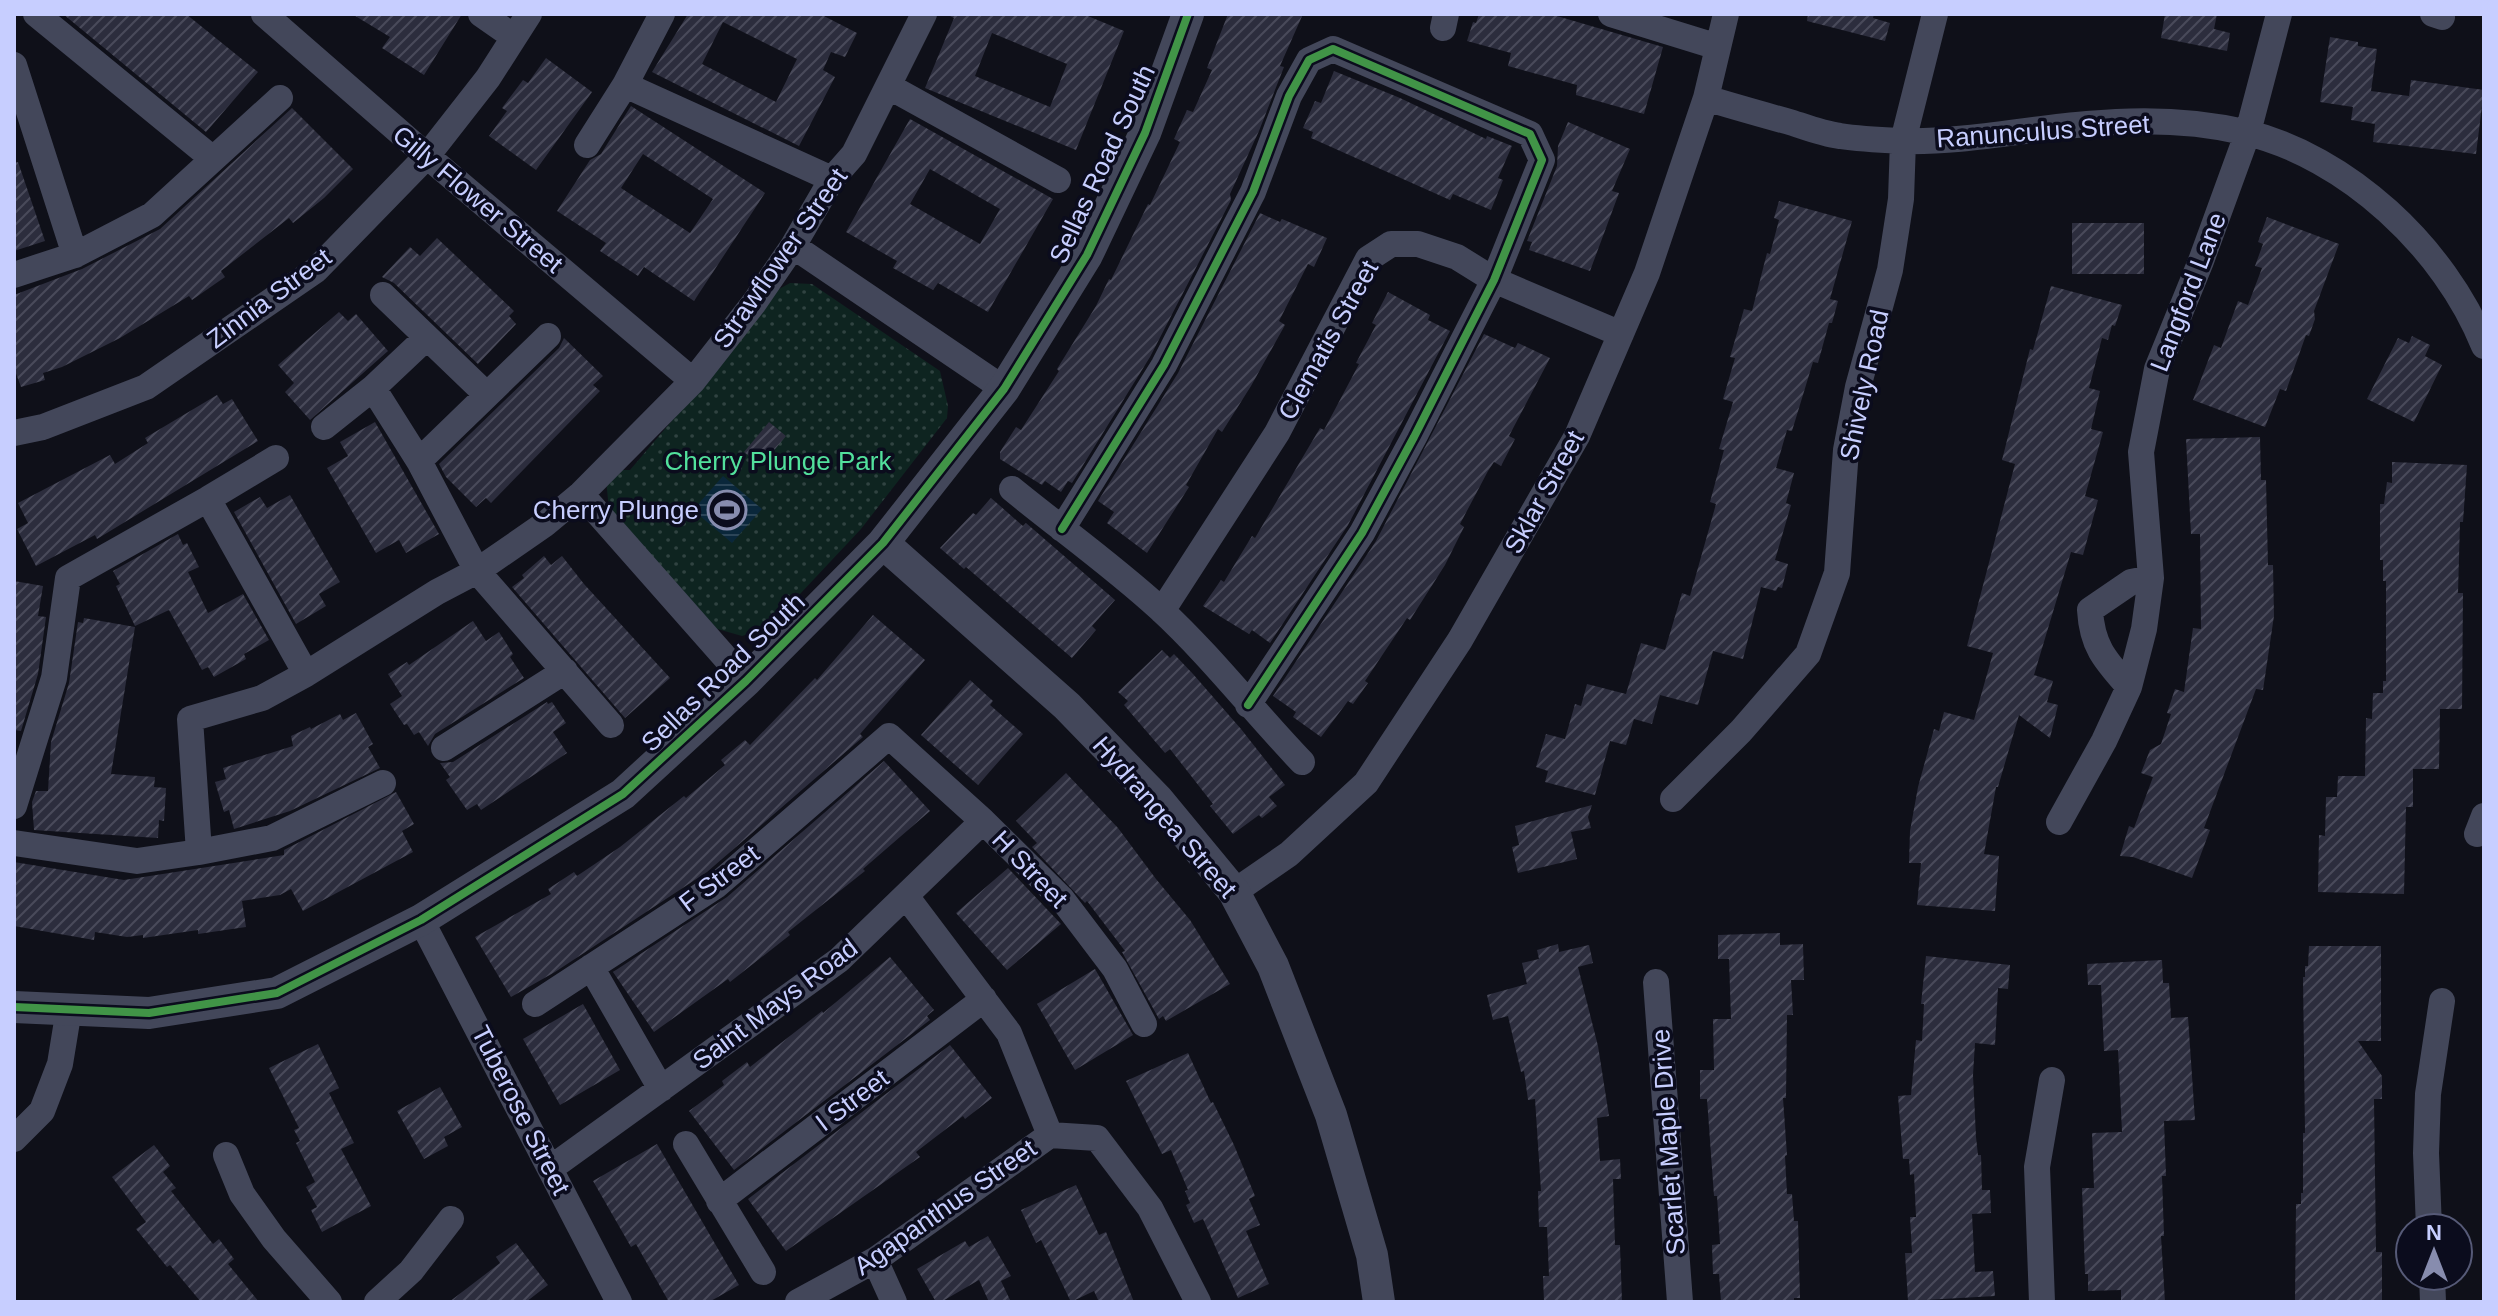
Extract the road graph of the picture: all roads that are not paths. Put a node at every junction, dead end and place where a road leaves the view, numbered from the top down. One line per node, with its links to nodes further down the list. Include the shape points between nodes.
1 (36, 14): 23 (street)
2 (264, 14): 22 (street, Gilly Flower Street)
3 (481, 14): 12 (street)
4 (529, 14): 12 (street, Zinnia Street)
5 (662, 14): 15 (street)
6 (924, 14): 16 (street, Strawflower Street)
7 (1188, 14): 37 (street, Sellas Road South, via 1145,133 1087,255)
8 (1611, 14): 13 (street)
9 (1726, 14): 13 (street, Sklar Street)
10 (1935, 14): 20 (street, Shively Road)
11 (2279, 14): 19 (street, Langford Lane)
12 (514, 37): 22 (street, Zinnia Street)
13 (1718, 47): 18 (street, Sklar Street)
14 (14, 65): 27 (street)
15 (625, 85): 21 (street); 24 (street)
16 (888, 86): 24 (street, Strawflower Street, via 854,154); 25 (street)
17 (280, 98): 23 (street)
18 (1706, 98): 20 (street, Ranunculus Street, via 1837,136); 31 (street, Sklar Street)
19 (2248, 132): 20 (street, Ranunculus Street, via 2153,121); 34 (street, Ranunculus Street, via 2306,155 2356,184 2397,220 2445,277); 49 (street, Langford Lane, via 2157,369 2141,452)
20 (1903, 141): 61 (street, Shively Road, via 1890,270 1846,450 1837,573 1808,654)
21 (587, 145)
22 (427, 156): 35 (street, Gilly Flower Street); 40 (street, Zinnia Street, via 316,270 234,328 146,387)
23 (213, 159): 27 (street, via 152,215)
24 (832, 179): 26 (street, Strawflower Street)
25 (1058, 180)
26 (793, 246): 35 (street, Strawflower Street); 37 (street)
27 (75, 255): 28 (street)
28 (14, 275)
29 (1494, 280): 31 (street, Clematis Street); 46 (street, via 1542,160 1530,134 1333,49 1309,60 1289,96 1253,192 1164,365); 50 (street, Clematis Street, via 1457,257 1418,244 1391,244 1368,259 1277,433); 55 (street, via 1362,533)
30 (383, 295): 33 (street)
31 (1621, 334): 67 (street, Sklar Street, via 1577,436 1460,640 1366,783 1289,854)
32 (548, 336): 38 (street)
33 (426, 338): 36 (street); 38 (street)
34 (2484, 346)
35 (693, 381): 44 (street, Strawflower Street)
36 (373, 388): 39 (street); 42 (street)
37 (1004, 389): 47 (street, Sellas Road South)
38 (487, 395): 42 (street)
39 (324, 427)
40 (14, 433)
41 (276, 458): 45 (street)
42 (419, 461): 48 (street)
43 (1012, 489): 46 (street)
44 (581, 494): 48 (street, Strawflower Street); 53 (street)
45 (208, 499): 52 (street); 62 (street, via 68,578 54,678)
46 (1062, 529): 50 (street)
47 (883, 543): 53 (street, Sellas Road South); 67 (street, Hydrangea Street, via 1067,706 1158,800)
48 (477, 571): 51 (street); 52 (street, Strawflower Street)
49 (2151, 578): 54 (street, Langford Lane); 54 (street, via 2131,582 2090,610 2091,634)
50 (1162, 611): 55 (street)
51 (565, 671): 56 (street); 58 (street)
52 (306, 674): 66 (street, Strawflower Street, via 262,698 190,719)
53 (746, 681): 69 (street, Sellas Road South, via 623,794)
54 (2129, 687): 64 (street, Langford Lane)
55 (1248, 705): 59 (street)
56 (611, 725)
57 (889, 736): 63 (street, H Street); 70 (street, F Street, via 717,885)
58 (444, 748)
59 (1302, 762)
60 (383, 783): 66 (street, via 272,838)
61 (1673, 799)
62 (14, 806)
63 (983, 821): 68 (street, Saint Mays Road); 77 (street, H Street, via 1062,899 1115,969)
64 (2059, 822)
65 (14, 843): 66 (street, via 137,861)
66 (199, 852)
67 (1234, 892): 96 (street, Hydrangea Street, via 1273,966 1331,1115 1372,1255)
68 (906, 896): 72 (street); 79 (street, Saint Mays Road, via 839,960)
69 (421, 920): 76 (street, Sellas Road South, via 277,993 149,1013); 84 (street, Tuberose Street)
70 (591, 967): 74 (street, F Street); 79 (street)
71 (1656, 982): 97 (street, Scarlet Maple Drive)
72 (984, 999): 80 (street, via 1009,1033); 85 (street, I Street)
73 (2442, 1001): 86 (street, via 2428,1094)
74 (535, 1004)
75 (14, 1007): 76 (street, Sellas Road South)
76 (69, 1009): 81 (street, via 60,1064 42,1111)
77 (1144, 1024)
78 (2052, 1080): 98 (street, via 2037,1167)
79 (661, 1089): 84 (street, Saint Mays Road)
80 (1050, 1135): 88 (street, Agapanthus Street); 95 (street, via 1097,1138 1150,1208)
81 (14, 1139)
82 (686, 1144): 85 (street)
83 (226, 1155): 90 (street, via 242,1194)
84 (551, 1168): 92 (street, Tuberose Street)
85 (719, 1201): 89 (street)
86 (2428, 1212)
87 (451, 1219): 91 (street, via 411,1271)
88 (875, 1260): 93 (street, Agapanthus Street); 94 (street)
89 (763, 1272)
90 (329, 1302)
91 (377, 1302)
92 (619, 1302)
93 (798, 1302)
94 (894, 1302)
95 (1198, 1302)
96 (1379, 1302)
97 (1680, 1302)
98 (2042, 1302)

